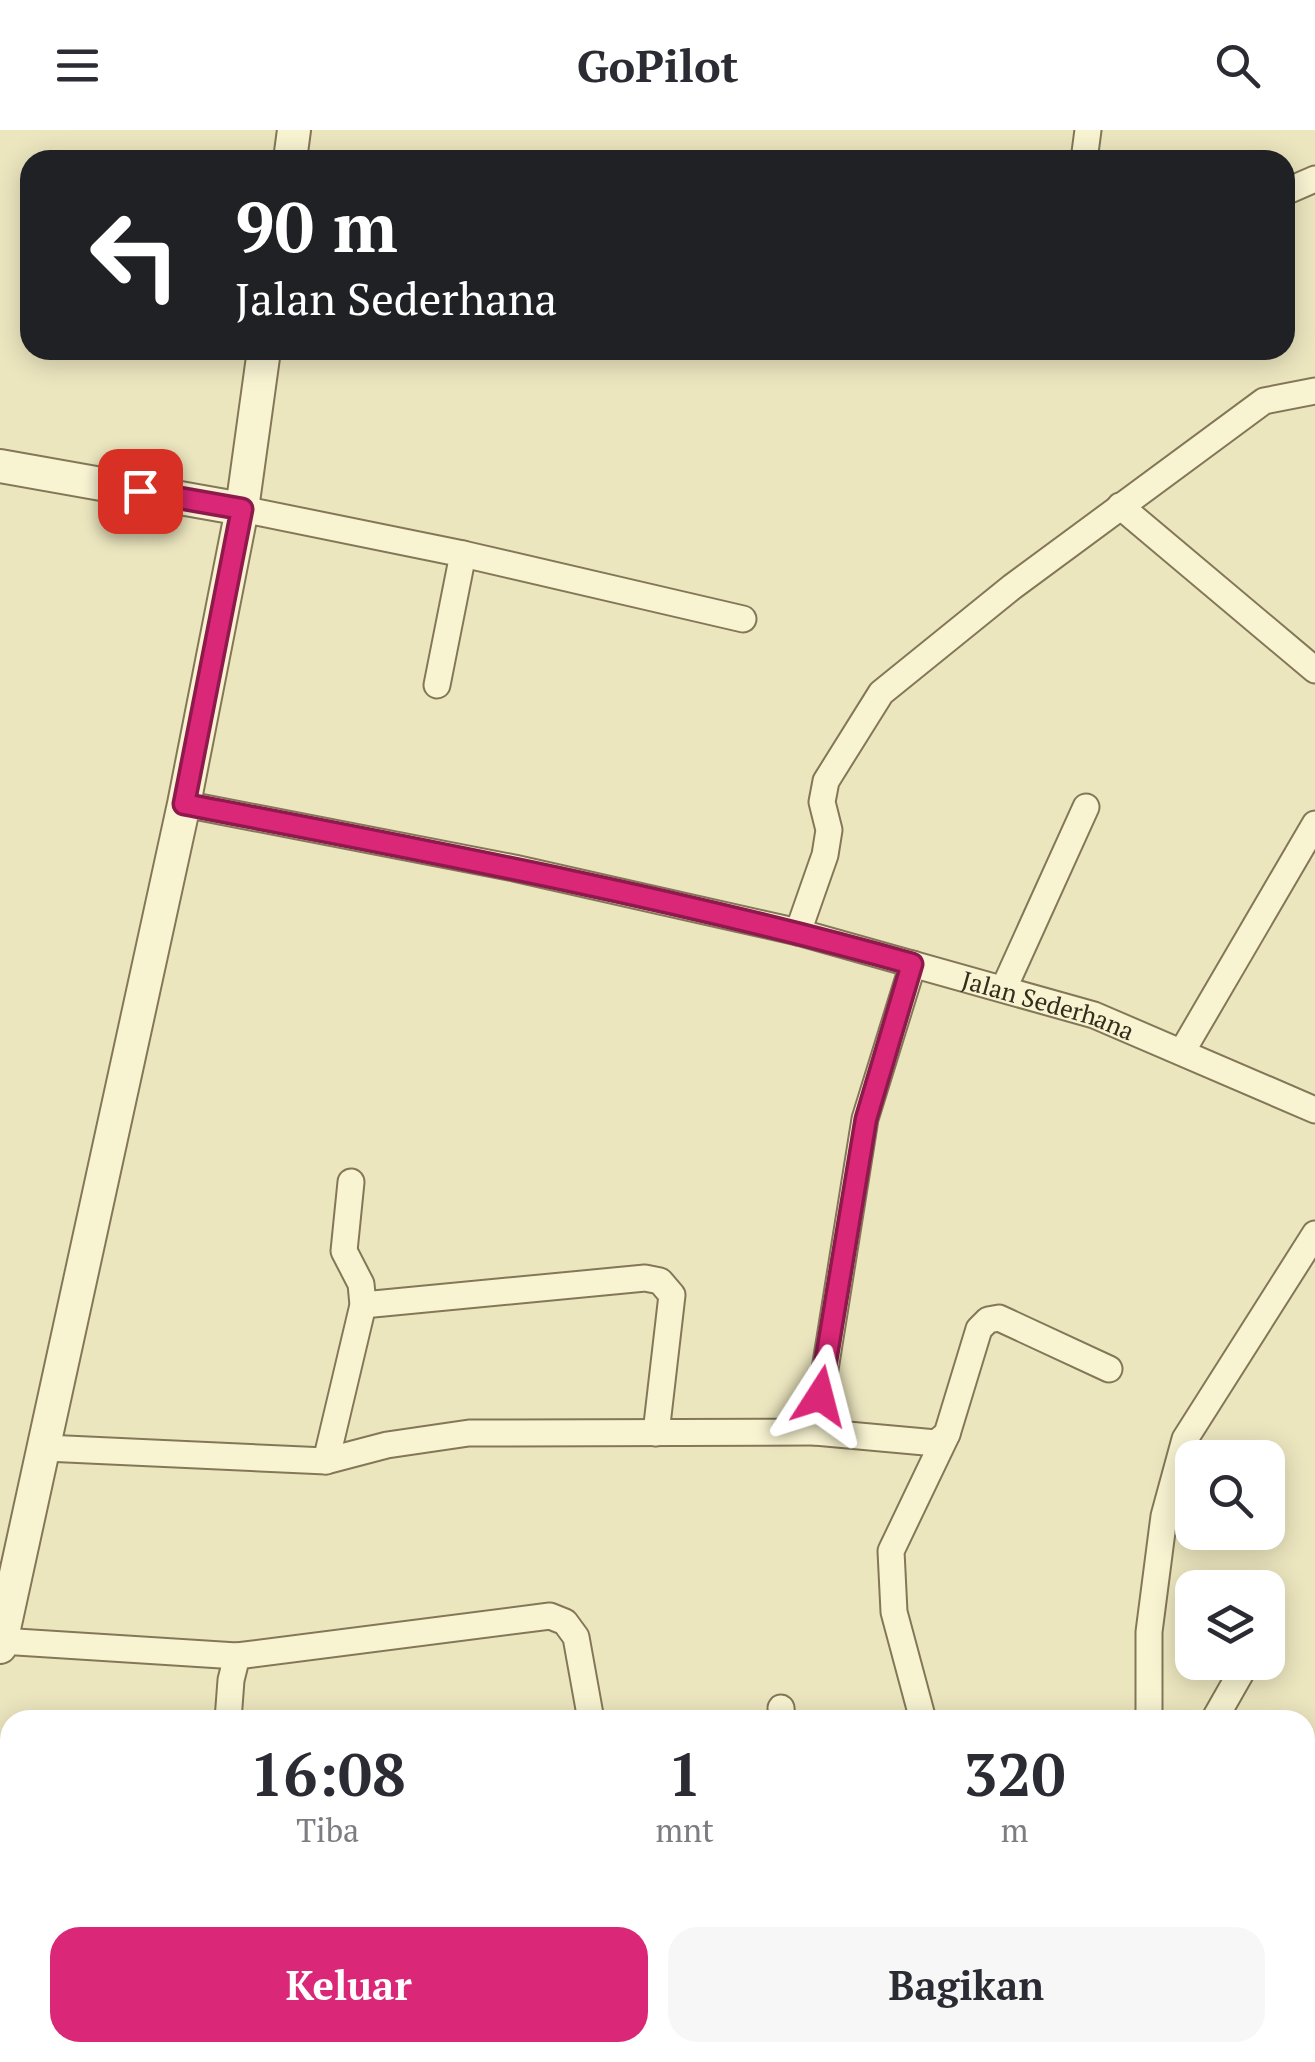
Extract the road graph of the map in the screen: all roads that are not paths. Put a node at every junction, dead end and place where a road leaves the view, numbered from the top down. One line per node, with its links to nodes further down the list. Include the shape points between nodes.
1 (263, 360): 5 (street)
2 (1315, 391): 4 (street, via 1264,400)
3 (0, 466): 5 (street)
4 (1120, 506): 8 (street); 13 (street, via 882,693 826,781 822,802 830,830)
5 (242, 509): 6 (street); 10 (street)
6 (463, 554): 7 (street); 9 (street)
7 (743, 619)
8 (1315, 670)
9 (437, 684)
10 (184, 804): 13 (street, Jalan Sederhana); 25 (street)
11 (1086, 808): 15 (street)
12 (1315, 824): 16 (street)
13 (798, 932): 14 (street, Jalan Sederhana)
14 (912, 964): 15 (street, Jalan Sederhana); 23 (street, via 866,1119)
15 (1004, 988): 16 (street, Jalan Sederhana)
16 (1183, 1050): 17 (street, Jalan Sederhana)
17 (1315, 1110)
18 (351, 1182): 20 (street, via 344,1251 361,1284)
19 (1315, 1234): 33 (street, via 1185,1439 1164,1516 1150,1632)
20 (362, 1305): 22 (street, via 660,1281 672,1295); 26 (street)
21 (1109, 1369): 24 (street, via 998,1318 988,1320 979,1330)
22 (656, 1432): 23 (street); 26 (street, via 468,1433)
23 (815, 1432): 24 (street, via 936,1443)
24 (947, 1434): 32 (street, via 892,1552 894,1612)
25 (45, 1448): 26 (street); 27 (street)
26 (326, 1461)
27 (1, 1644): 28 (street)
28 (237, 1656): 30 (street); 31 (street, via 550,1616 576,1637)
29 (1237, 1680): 34 (street)
30 (228, 1710)
31 (589, 1710)
32 (920, 1710)
33 (1149, 1710)
34 (1220, 1710)

